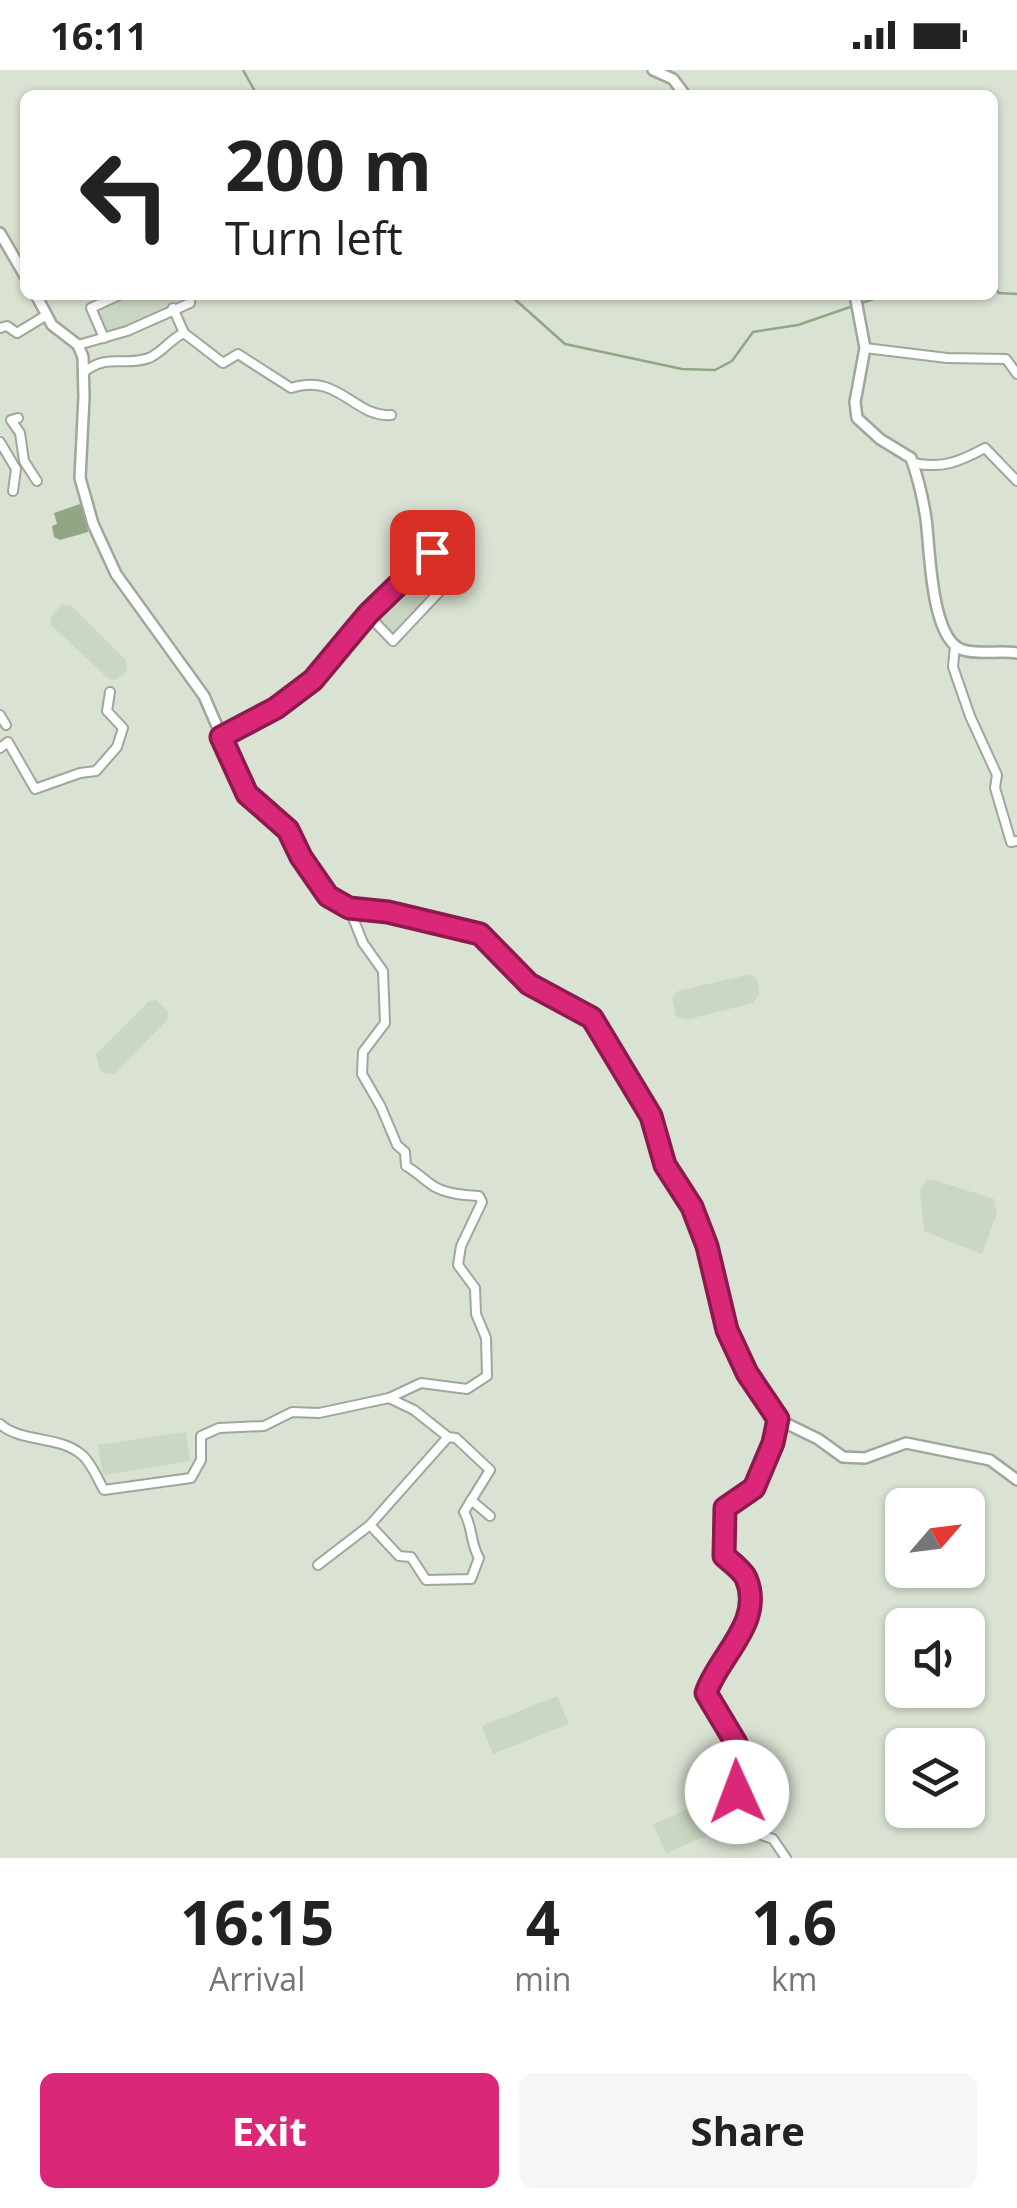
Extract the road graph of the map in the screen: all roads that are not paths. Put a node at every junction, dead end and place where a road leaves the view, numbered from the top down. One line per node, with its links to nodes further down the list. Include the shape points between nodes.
1 (653, 70): 2 (main road)
2 (681, 90)
3 (0, 233): 4 (main road)
4 (2, 245): 5 (main road)
5 (20, 269)
6 (38, 300): 11 (main road)
7 (108, 300): 14 (street, via 91,308)
8 (190, 300): 10 (street)
9 (856, 300): 16 (main road)
10 (173, 308): 13 (street); 14 (street)
11 (46, 316): 12 (street, via 17,333); 15 (main road)
12 (0, 328)
13 (184, 333): 17 (street, via 152,357 96,362); 19 (street, via 223,362 238,354 291,388 309,382)
14 (104, 338): 15 (street)
15 (78, 345): 17 (main road)
16 (866, 348): 18 (street, via 1006,359); 22 (main road, via 857,418)
17 (84, 372): 32 (main road, via 80,478 93,524 116,574 204,696)
18 (1017, 374)
19 (391, 416)
20 (10, 421): 24 (street)
21 (0, 442): 25 (street, via 16,469)
22 (913, 464): 23 (street, via 936,468 985,448); 27 (main road, via 932,590)
23 (1017, 481)
24 (37, 482)
25 (12, 491)
26 (368, 614): 26 (street, via 432,552 456,574 393,641); 32 (street, via 313,680)
27 (956, 646): 28 (main road); 34 (street, via 953,667 997,775 1011,842)
28 (1017, 654)
29 (110, 692): 33 (street, via 107,711 124,728 96,771 36,789 8,742)
30 (0, 714): 31 (street)
31 (6, 725)
32 (221, 737): 35 (main road, via 247,794 288,830 328,896)
33 (0, 748)
34 (1017, 842)
35 (349, 908): 36 (street, via 363,944 383,970 386,1023 363,1052 362,1074 405,1152 406,1166 432,1186 482,1202 458,1265 475,1288 487,1376 467,1389 421,1383); 37 (main road, via 480,934 529,984 592,1018 651,1116 665,1165 707,1246 727,1330)
36 (389, 1398): 38 (street, via 319,1414 292,1412 264,1426 219,1428 201,1436 191,1478 104,1490 83,1455); 39 (street)
37 (778, 1419): 40 (main road, via 842,1458 906,1444 990,1460); 45 (street, via 754,1488 725,1508 724,1556 745,1576 750,1599 746,1622 706,1693 736,1743 730,1776 753,1832 772,1839)
38 (0, 1424)
39 (448, 1437): 41 (street, via 490,1470); 43 (street)
40 (1017, 1480)
41 (471, 1500): 42 (street); 43 (street, via 464,1512 479,1558 470,1579 426,1580 412,1557 399,1556)
42 (490, 1516)
43 (370, 1524): 44 (street)
44 (318, 1565)
45 (786, 1858)

